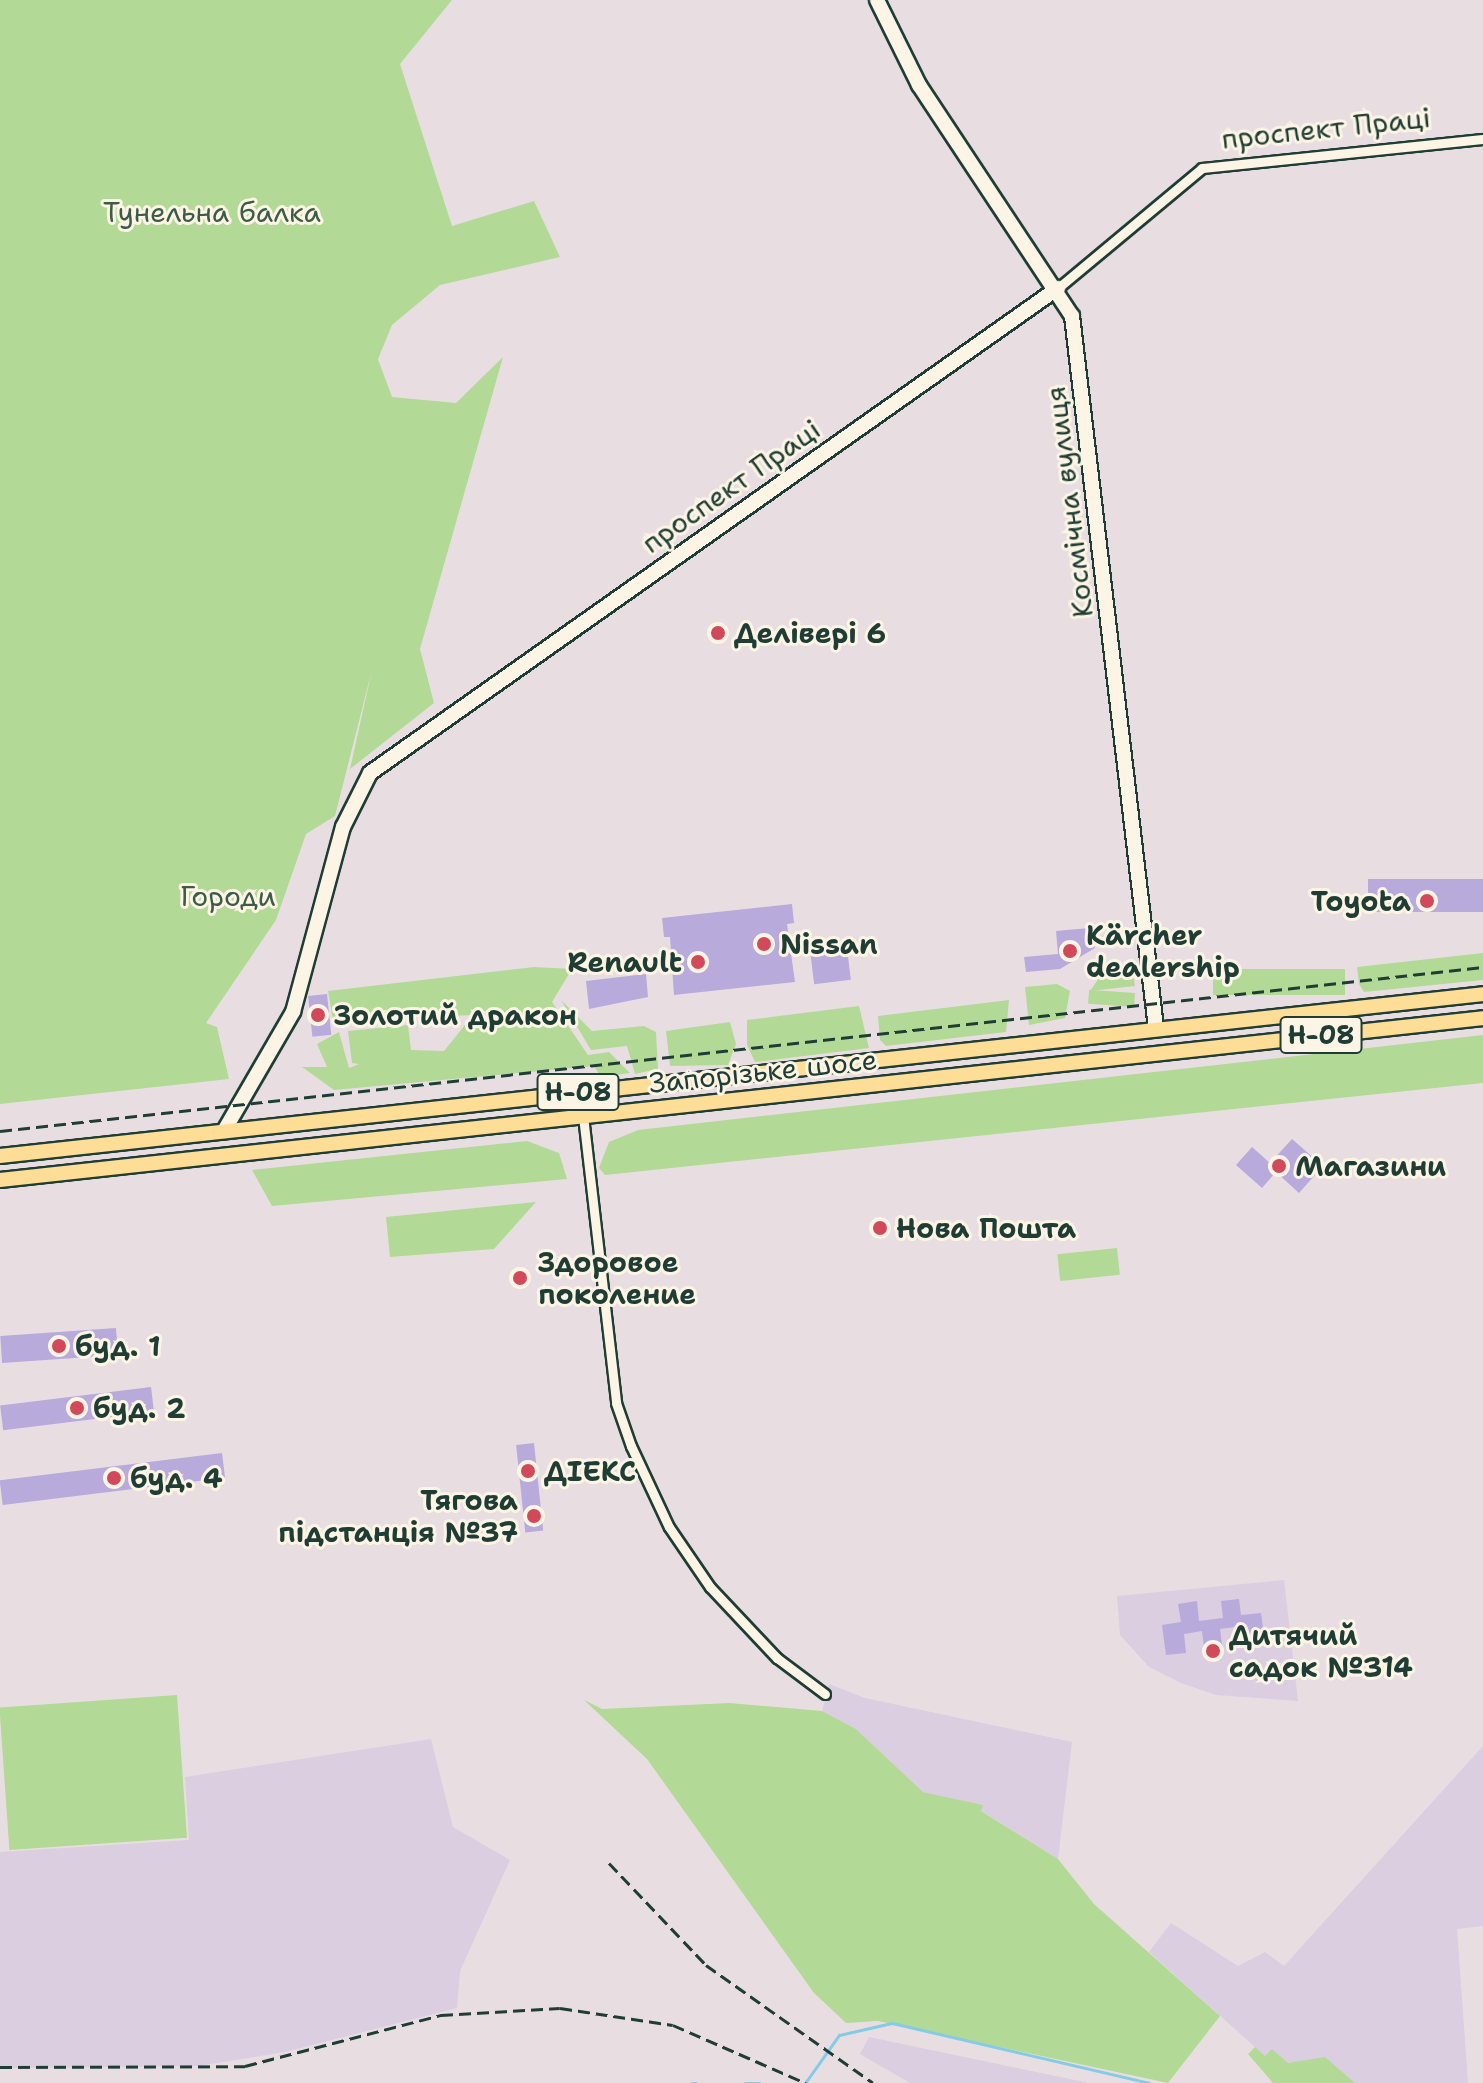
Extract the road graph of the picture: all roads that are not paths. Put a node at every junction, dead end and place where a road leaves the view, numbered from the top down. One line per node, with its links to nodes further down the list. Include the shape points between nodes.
1 (877, 0): 3 (street, Космічна вулиця, via 919,85)
2 (1483, 139): 3 (street, проспект Праці, via 1202,168)
3 (1058, 288): 6 (street, Космічна вулиця, via 1075,330); 10 (street, проспект Праці, via 370,773 343,827 293,1012)
4 (1483, 994): 6 (main road, Запорізьке шосе / Н-08)
5 (1483, 1018): 7 (main road, Запорізьке шосе / Н-08)
6 (1156, 1028): 7 (main road, Космічна вулиця); 8 (main road, Запорізьке шосе / Н-08)
7 (1159, 1053): 9 (main road, Запорізьке шосе / Н-08)
8 (581, 1092): 9 (main road); 10 (main road, Запорізьке шосе / Н-08)
9 (583, 1116): 12 (main road, Запорізьке шосе / Н-08); 14 (street, via 616,1403 638,1464 669,1527 710,1587 777,1658)
10 (224, 1131): 11 (main road, Запорізьке шосе / Н-08); 12 (main road)
11 (0, 1156)
12 (228, 1156): 13 (main road, Запорізьке шосе / Н-08)
13 (0, 1180)
14 (825, 1694)

